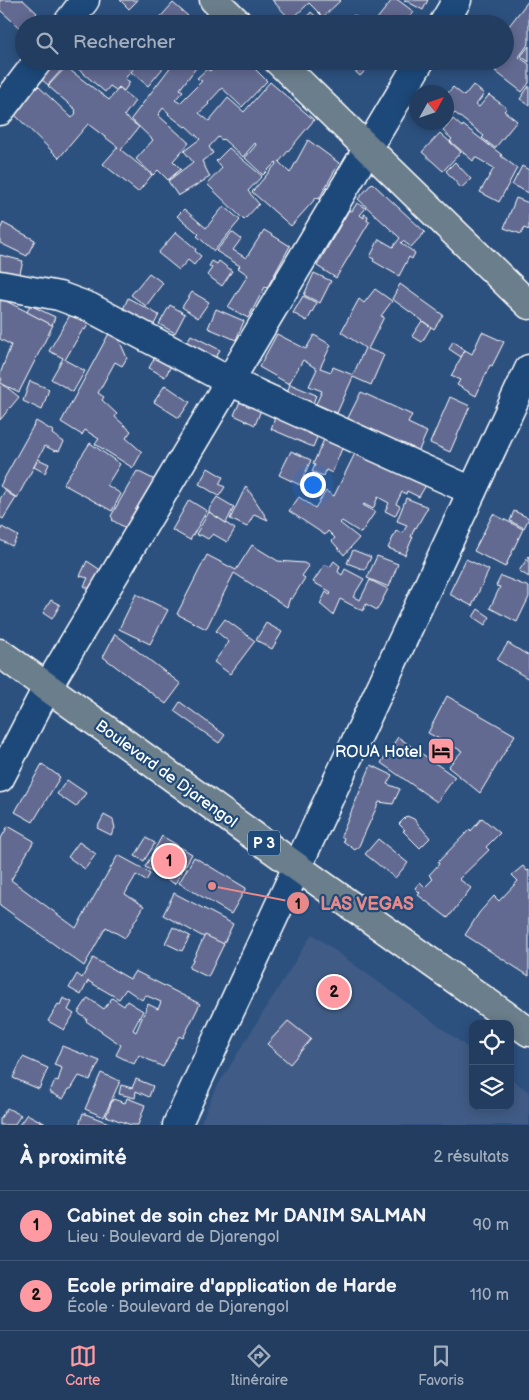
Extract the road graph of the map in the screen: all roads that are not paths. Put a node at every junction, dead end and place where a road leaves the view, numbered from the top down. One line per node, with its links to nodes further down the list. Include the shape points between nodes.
1 (85, 0): 4 (street)
2 (214, 0): 5 (main road)
3 (457, 0): 6 (street)
4 (74, 15)
5 (230, 15)
6 (448, 15)
7 (31, 70): 10 (street)
8 (287, 70): 11 (main road)
9 (415, 70): 11 (street)
10 (0, 111)
11 (368, 148): 13 (main road); 15 (street)
12 (0, 285): 15 (street, via 59,296 89,307)
13 (529, 305)
14 (529, 369): 16 (street)
15 (229, 382): 16 (street); 18 (street)
16 (472, 490): 20 (street)
17 (0, 653): 18 (main road, Boulevard de Djarengol / P 3)
18 (48, 686): 19 (street); 20 (main road, Boulevard de Djarengol / P 3)
19 (0, 778)
20 (297, 868): 21 (main road, Boulevard de Djarengol / P 3); 22 (street)
21 (529, 1032)
22 (177, 1125)

